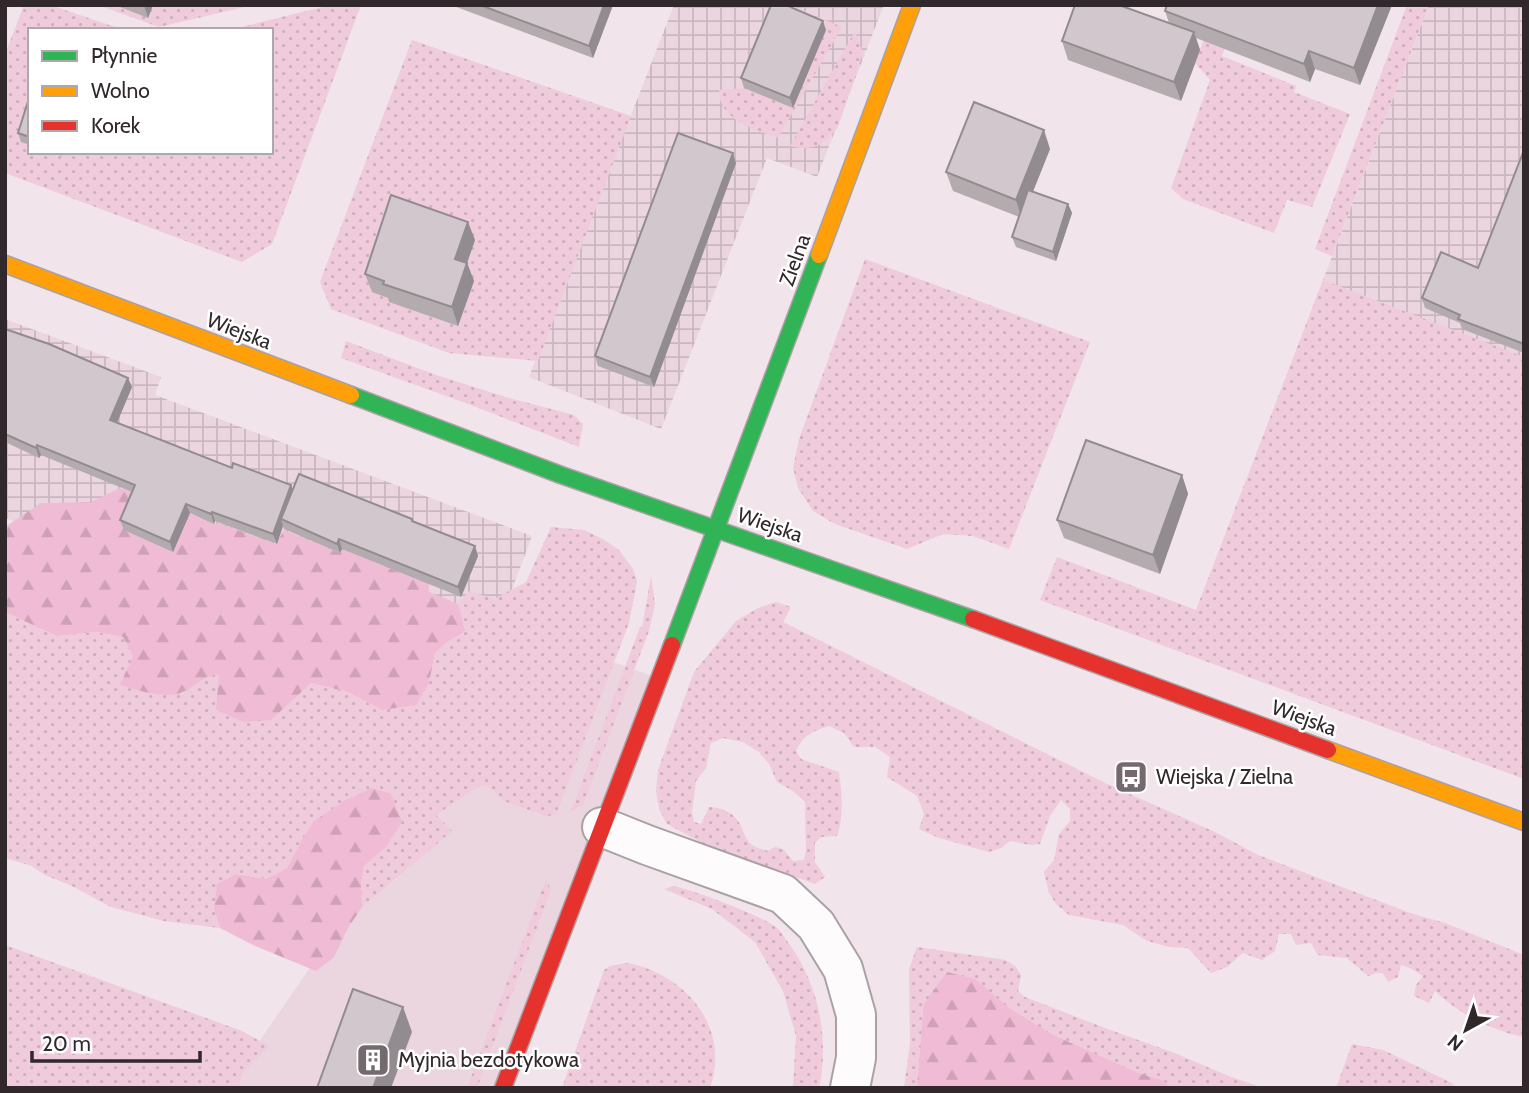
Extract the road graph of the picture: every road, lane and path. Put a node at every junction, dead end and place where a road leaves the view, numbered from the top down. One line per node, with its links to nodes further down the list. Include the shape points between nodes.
1 (912, 5): 3 (street, Zielna)
2 (5, 264): 3 (street, Wiejska, via 561,475)
3 (717, 529): 4 (street, Wiejska, via 1050,646); 5 (street, Zielna)
4 (1524, 822)
5 (602, 827): 6 (street, Zielna); 7 (street, via 783,894 816,925 843,969 856,1016 856,1058)
6 (503, 1088)
7 (849, 1088)

